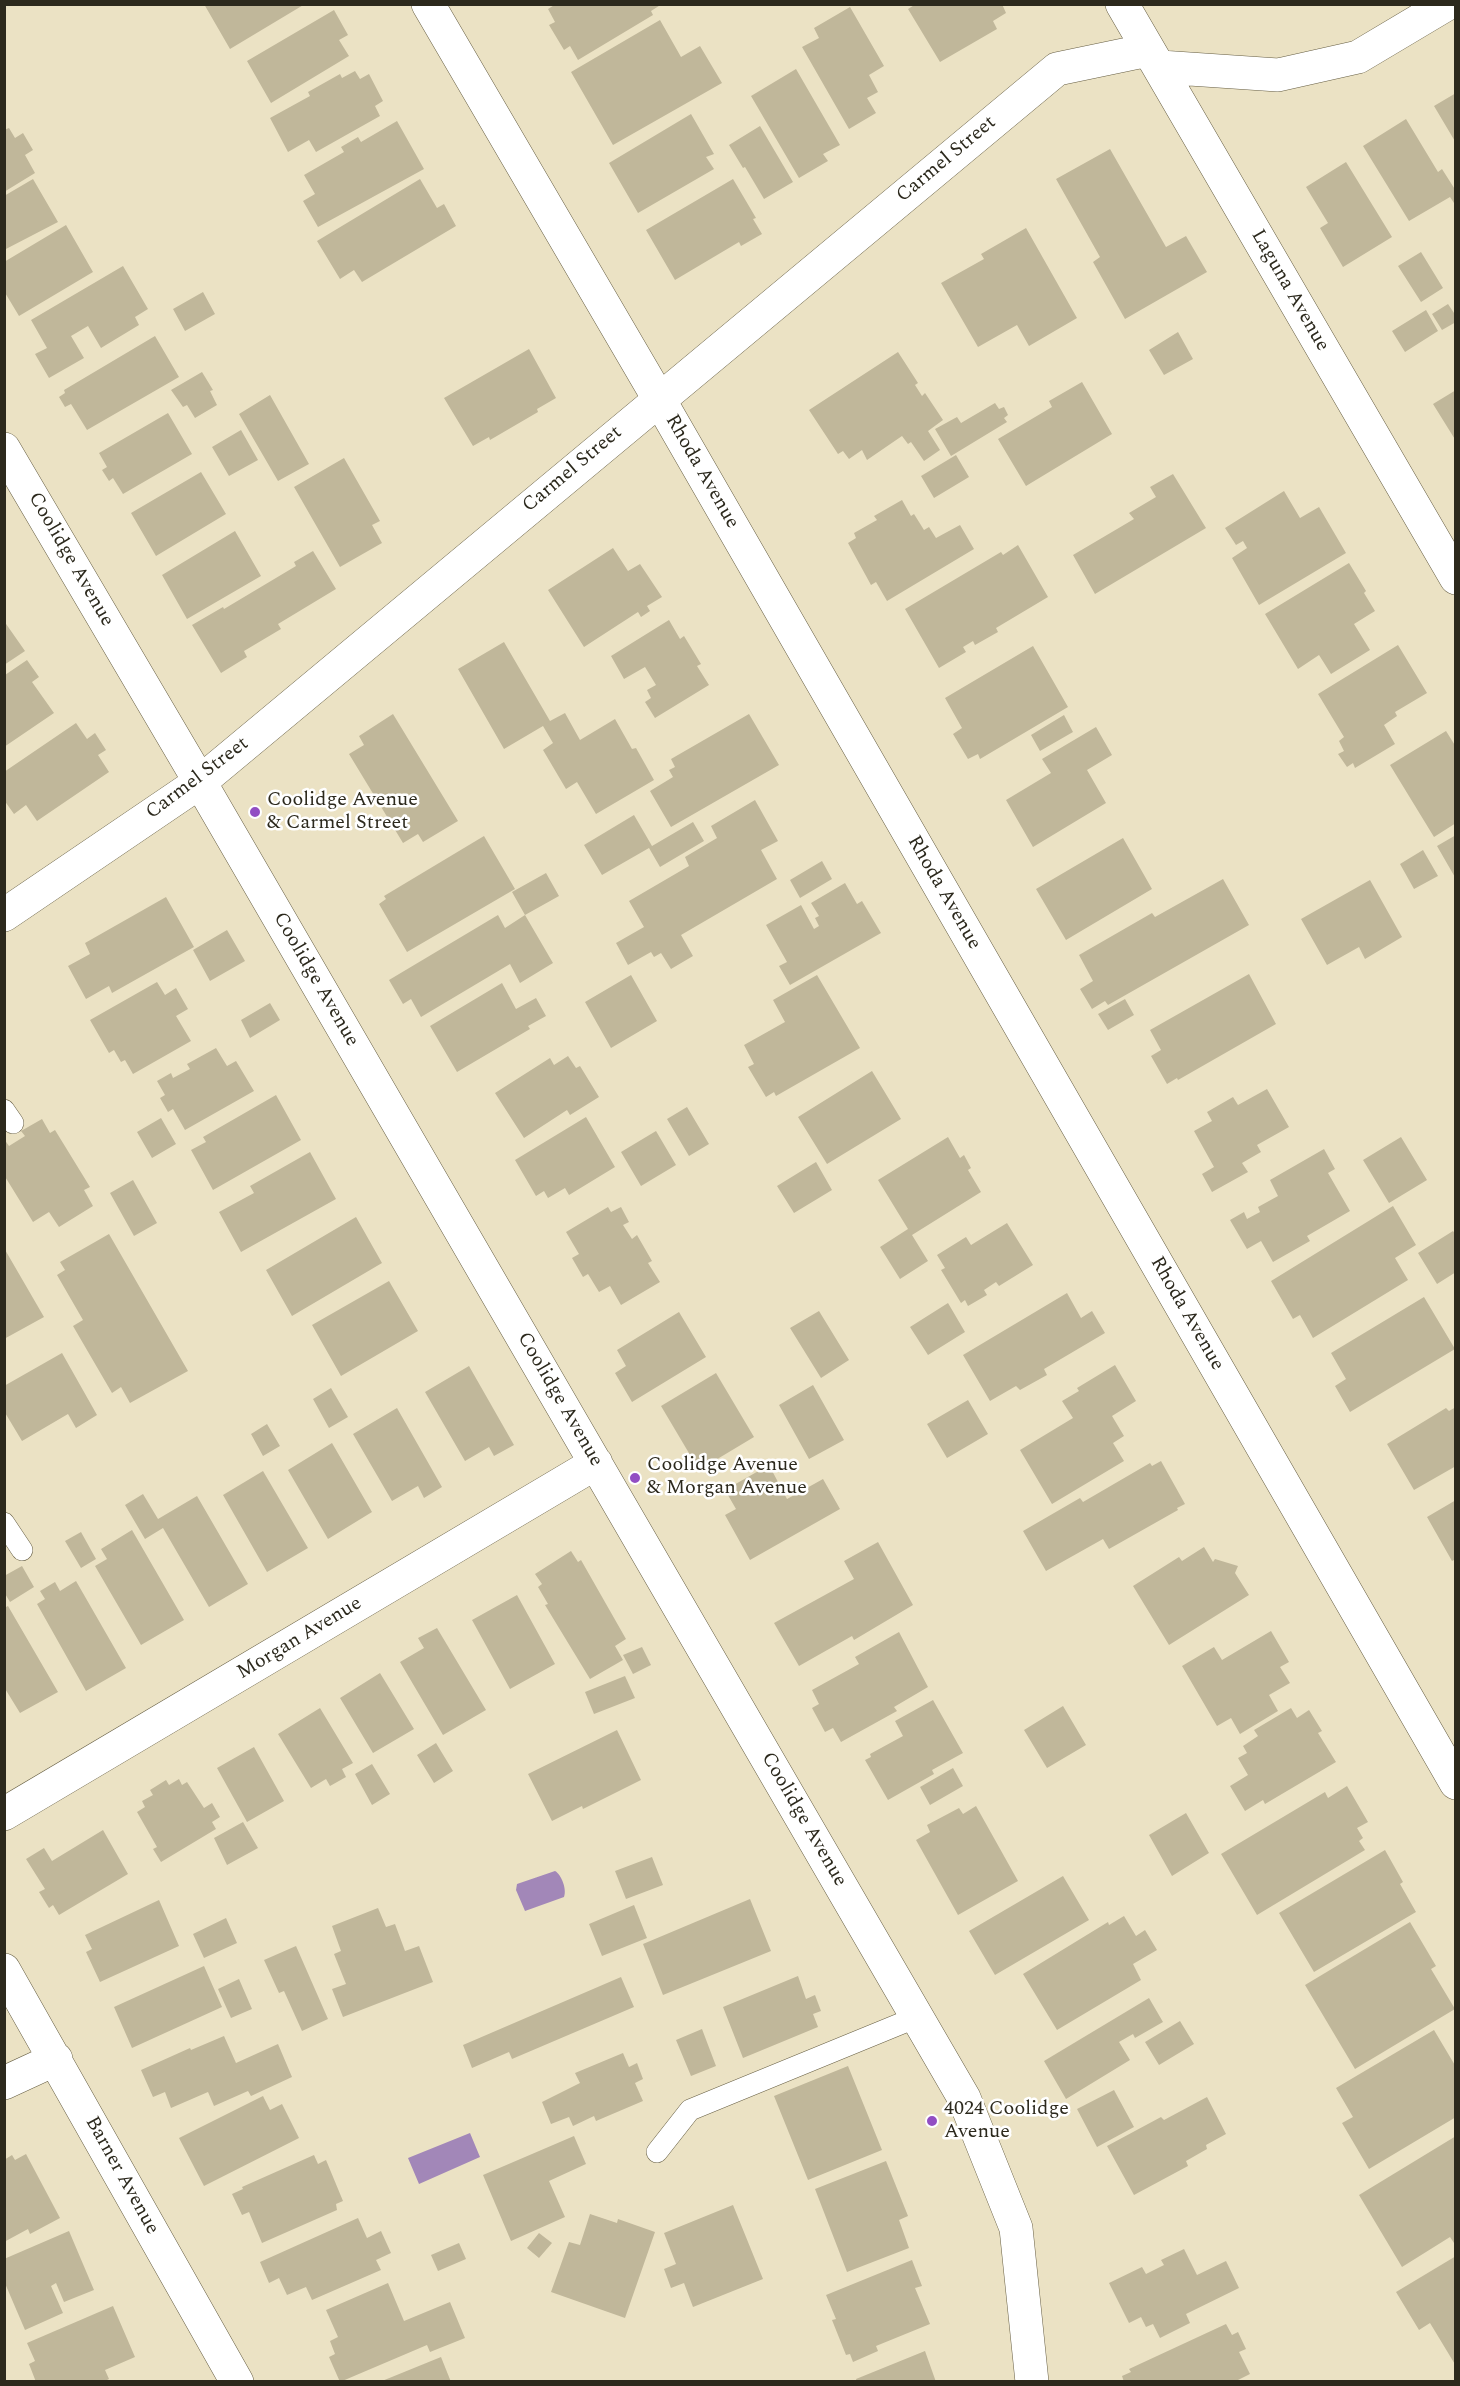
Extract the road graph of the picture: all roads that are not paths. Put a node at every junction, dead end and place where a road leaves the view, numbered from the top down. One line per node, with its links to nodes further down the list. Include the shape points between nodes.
1 (428, 4): 5 (street, Rhoda Avenue)
2 (1122, 4): 4 (street, Laguna Avenue)
3 (1447, 4): 4 (street, Carmel Street, via 1358,57 1278,75)
4 (1154, 59): 5 (street, Carmel Street, via 1057,69); 7 (street, Laguna Avenue)
5 (659, 399): 8 (street, Carmel Street); 13 (street, Rhoda Avenue)
6 (4, 449): 8 (street, Coolidge Avenue)
7 (1455, 577)
8 (200, 782): 9 (street, Carmel Street); 10 (street, Coolidge Avenue)
9 (4, 915)
10 (596, 1463): 14 (street, Morgan Avenue); 16 (street, Coolidge Avenue)
11 (4, 1523): 12 (lane)
12 (22, 1550)
13 (1455, 1783)
14 (4, 1814)
15 (4, 1970): 17 (street, Barner Avenue)
16 (917, 2017): 19 (lane, via 690,2110); 21 (street, Coolidge Avenue, via 964,2098 1016,2228)
17 (56, 2059): 18 (street); 20 (street, Barner Avenue)
18 (4, 2083)
19 (657, 2152)
20 (237, 2382)
21 (1032, 2382)

